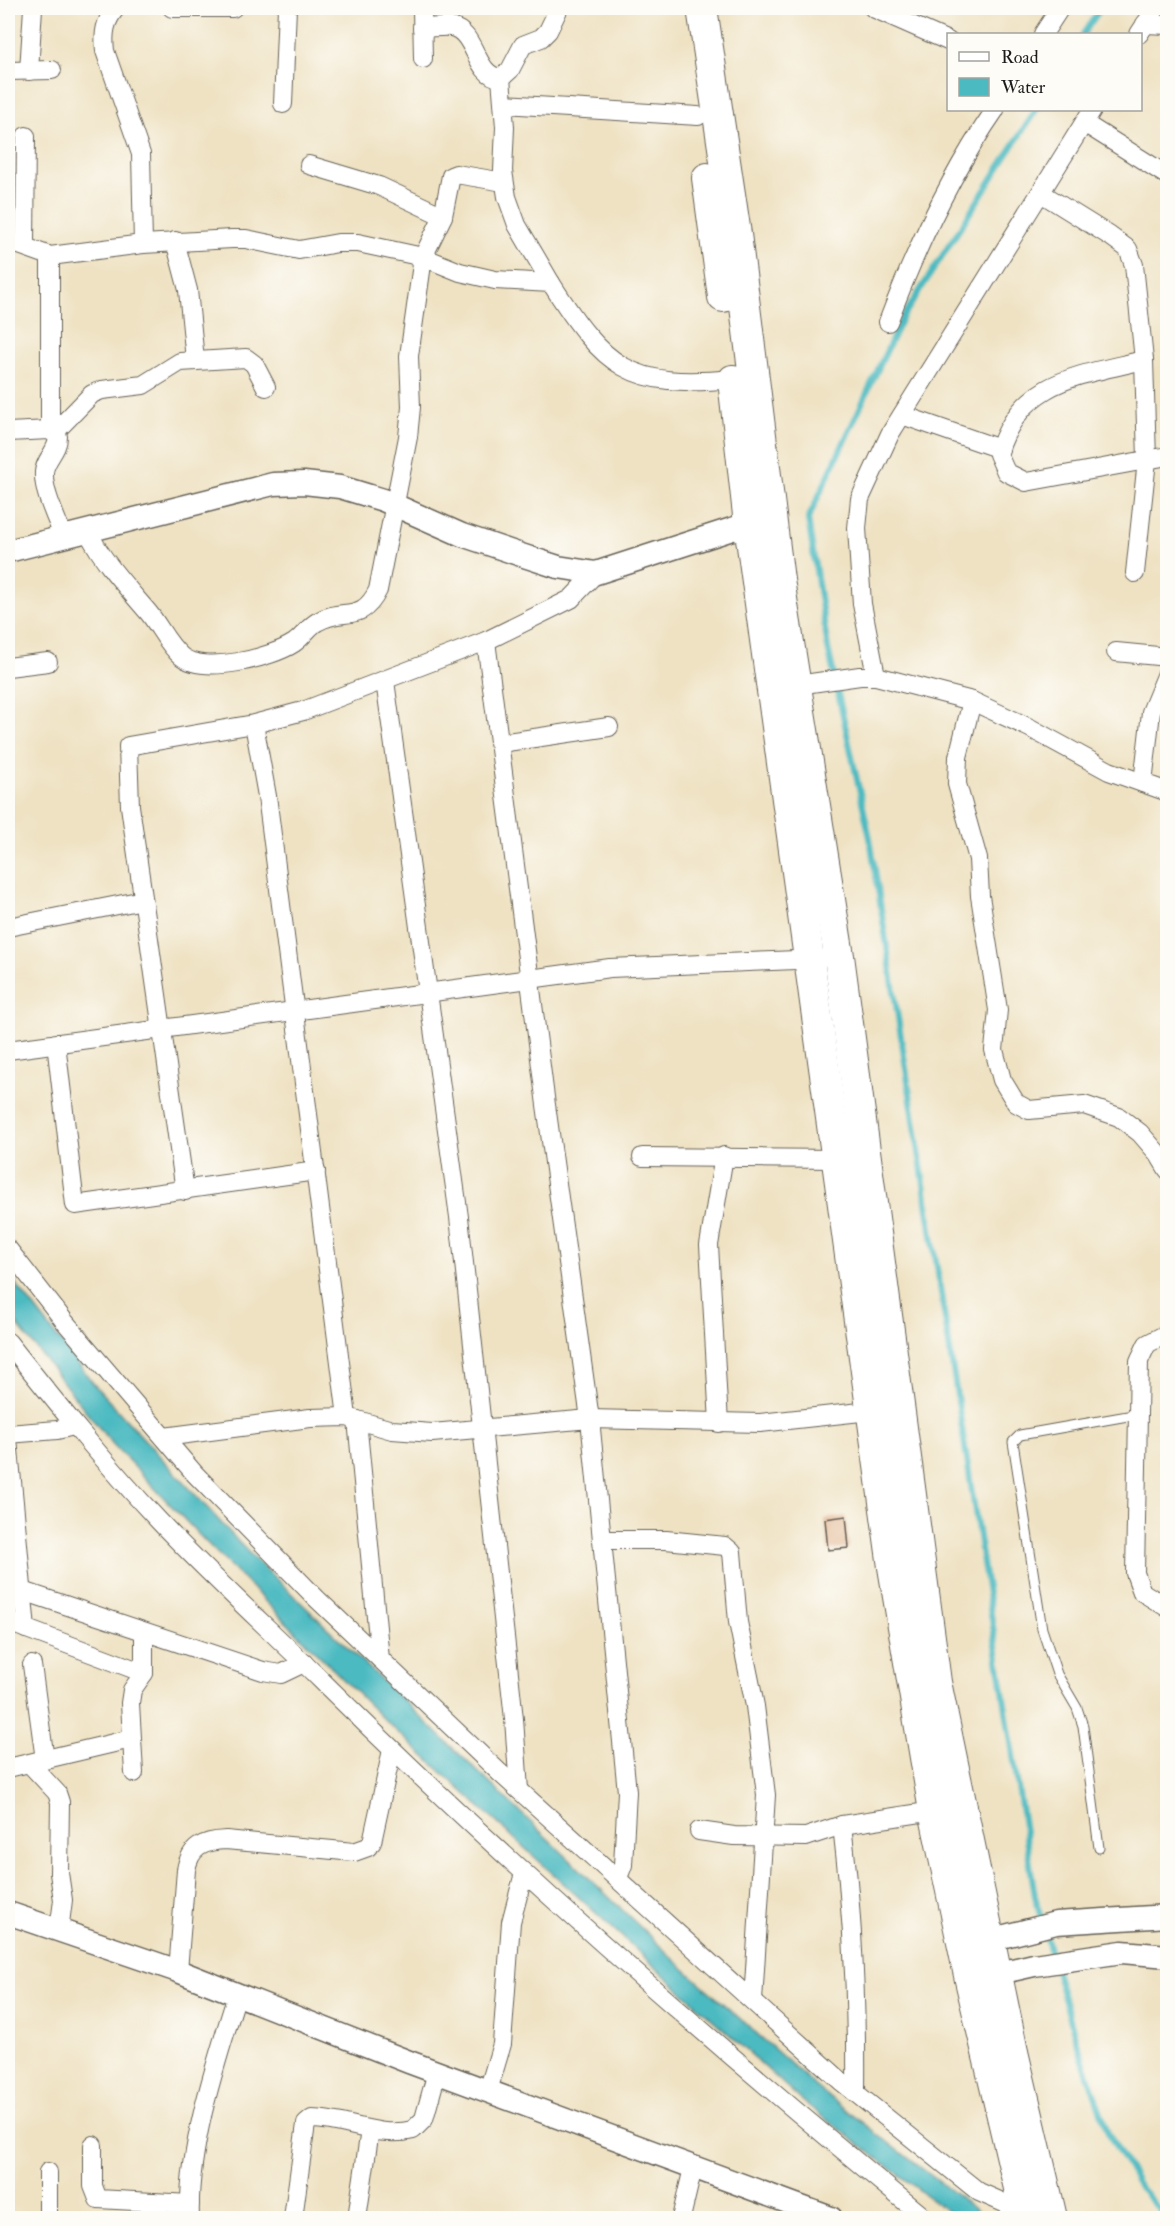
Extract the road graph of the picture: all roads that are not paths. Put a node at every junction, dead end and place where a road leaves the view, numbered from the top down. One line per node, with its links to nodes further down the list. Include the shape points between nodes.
1 (33, 8): 21 (street)
2 (116, 8): 36 (street, via 108,18 105,51 141,154)
3 (171, 8): 4 (street)
4 (233, 8)
5 (287, 8): 23 (street)
6 (422, 8): 14 (street)
7 (559, 8): 22 (street, via 548,31 523,45 510,70)
8 (682, 8): 27 (highway)
9 (702, 8): 52 (highway, via 736,234)
10 (880, 8): 17 (street)
11 (1060, 8): 16 (street)
12 (1156, 8): 15 (street)
13 (1167, 25): 15 (street)
14 (422, 28): 18 (street); 22 (street, via 450,27 462,32 488,74)
15 (1142, 29)
16 (1044, 33)
17 (947, 41)
18 (423, 59)
19 (52, 70): 21 (street)
20 (8, 71): 21 (street)
21 (29, 71)
22 (501, 78): 24 (street)
23 (283, 104)
24 (504, 104): 27 (street); 31 (street)
25 (993, 111): 40 (street, via 911,260)
26 (1083, 115): 30 (street); 32 (street)
27 (698, 117): 43 (highway)
28 (26, 136): 35 (street)
29 (309, 165): 33 (street, via 379,186)
30 (1167, 176)
31 (504, 182): 33 (street, via 453,174); 39 (street, via 517,225)
32 (1041, 193): 42 (street, via 1128,249 1134,265); 45 (street)
33 (443, 216): 38 (street)
34 (175, 241): 36 (street); 38 (street, via 246,239 299,250 348,242); 41 (street, via 189,290)
35 (16, 243): 37 (street)
36 (143, 244): 37 (street)
37 (50, 256): 46 (street)
38 (423, 257): 39 (street, via 460,272 495,280); 51 (street, via 409,356 410,422)
39 (551, 283): 43 (street, via 581,328 618,364 666,380)
40 (888, 322)
41 (195, 360): 44 (street, via 246,358 254,364); 46 (street, via 180,362 143,385 92,394)
42 (1144, 360): 48 (street, via 1047,387 1030,398); 50 (street)
43 (733, 379): 52 (highway)
44 (266, 387)
45 (902, 415): 48 (street); 64 (street, via 860,499 857,528)
46 (52, 431): 47 (street); 54 (street, via 58,443 44,470)
47 (8, 432)
48 (1000, 449): 50 (street, via 1000,462 1006,472 1026,482)
49 (1167, 456): 50 (street)
50 (1147, 460): 57 (street)
51 (394, 506): 53 (street, via 340,488 273,484); 53 (street, via 378,590 369,607 322,619 294,643 277,651 212,666 181,656 109,568); 56 (street, via 518,554 558,567)
52 (760, 520): 56 (street); 66 (highway); 76 (highway)
53 (88, 532): 54 (street)
54 (63, 536): 55 (street)
55 (8, 551)
56 (596, 573): 58 (street, via 571,599)
57 (1135, 573)
58 (486, 641): 65 (street); 70 (street)
59 (1116, 652): 60 (street)
60 (1167, 657)
61 (48, 662): 62 (street)
62 (8, 667)
63 (1167, 671): 71 (street, via 1151,712)
64 (868, 676): 66 (street); 67 (street)
65 (385, 681): 68 (street); 78 (street)
66 (810, 684): 75 (highway)
67 (972, 701): 71 (street, via 1109,771); 86 (street, via 958,757 957,784 978,859 998,1010 994,1050 1002,1080 1016,1103 1029,1110 1084,1105 1119,1117 1140,1133)
68 (254, 724): 73 (street, via 128,746 130,806); 79 (street, via 267,796)
69 (609, 727): 70 (street)
70 (500, 743): 77 (street)
71 (1143, 783): 72 (street)
72 (1167, 792)
73 (144, 900): 74 (street); 80 (street)
74 (8, 927)
75 (839, 956): 76 (street); 128 (highway, via 936,1682)
76 (809, 961): 77 (street, via 610,968); 85 (highway)
77 (531, 978): 78 (street); 95 (street)
78 (429, 992): 79 (street); 98 (street)
79 (293, 1011): 80 (street); 87 (street)
80 (162, 1029): 81 (street); 88 (street)
81 (56, 1043): 82 (street); 88 (street, via 75,1205)
82 (8, 1050)
83 (724, 1156): 84 (street); 85 (street); 96 (street, via 709,1245)
84 (642, 1157)
85 (838, 1159): 92 (highway)
86 (1167, 1170)
87 (316, 1172): 88 (street); 94 (street)
88 (184, 1191)
89 (8, 1249): 100 (street)
90 (1167, 1333): 93 (street, via 1155,1337 1142,1352)
91 (8, 1342): 97 (street)
92 (870, 1411): 96 (street, via 760,1423); 118 (highway)
93 (1139, 1414): 104 (street, via 1136,1579 1142,1592); 122 (lane, via 1020,1435 1013,1442 1042,1629 1057,1674 1083,1726)
94 (352, 1419): 98 (street, via 392,1430 432,1433); 100 (street, via 310,1418); 108 (street)
95 (590, 1419): 96 (street); 98 (street); 102 (street)
96 (719, 1423)
97 (74, 1426): 99 (street); 109 (street, via 161,1524)
98 (483, 1429): 117 (street)
99 (8, 1434)
100 (164, 1437): 108 (street, via 195,1474)
101 (8, 1439): 103 (street)
102 (603, 1540): 121 (street, via 677,1541 725,1546 732,1552 738,1622 755,1706 766,1795); 124 (street, via 627,1792 623,1865)
103 (16, 1589): 106 (street); 107 (street)
104 (1167, 1608)
105 (8, 1622): 106 (street)
106 (26, 1629): 111 (street)
107 (144, 1637): 109 (street, via 281,1674); 111 (street)
108 (380, 1659): 117 (street)
109 (304, 1663): 113 (street)
110 (32, 1665): 114 (street)
111 (144, 1668): 112 (street, via 130,1696)
112 (131, 1739): 114 (street); 116 (street)
113 (392, 1750): 123 (street); 130 (street, via 368,1847 354,1852 226,1840 196,1846 186,1870)
114 (38, 1762): 115 (street); 127 (street, via 60,1802 59,1873 63,1900)
115 (8, 1768)
116 (134, 1773)
117 (519, 1790): 124 (street)
118 (934, 1811): 119 (street); 128 (highway)
119 (842, 1825): 121 (street, via 806,1837); 136 (street, via 852,1910)
120 (699, 1831): 121 (street)
121 (763, 1837): 133 (street)
122 (1099, 1848)
123 (524, 1873): 135 (street, via 511,1922 502,2044); 149 (street, via 718,2045)
124 (618, 1878): 133 (street)
125 (8, 1913): 127 (street)
126 (1167, 1916): 128 (street, via 1056,1923)
127 (59, 1931): 130 (street)
128 (977, 1944): 131 (highway)
129 (1163, 1956): 131 (street, via 1122,1952)
130 (178, 1971): 132 (street)
131 (983, 1977): 143 (highway); 150 (highway)
132 (237, 1995): 134 (street); 141 (street, via 209,2083)
133 (753, 2001): 136 (street)
134 (437, 2072): 135 (street); 137 (street, via 424,2119 417,2127 406,2132)
135 (488, 2091): 139 (street)
136 (856, 2093): 143 (street, via 979,2192)
137 (370, 2130): 145 (street, via 328,2118 312,2118 306,2124); 146 (street)
138 (93, 2145): 141 (street, via 93,2186 98,2199)
139 (693, 2168): 142 (street); 147 (street)
140 (48, 2172): 144 (street)
141 (190, 2211)
142 (788, 2211): 148 (street)
143 (1024, 2211)
144 (48, 2218)
145 (293, 2218)
146 (357, 2218)
147 (681, 2218)
148 (831, 2218)
149 (925, 2218)
150 (1052, 2218)

